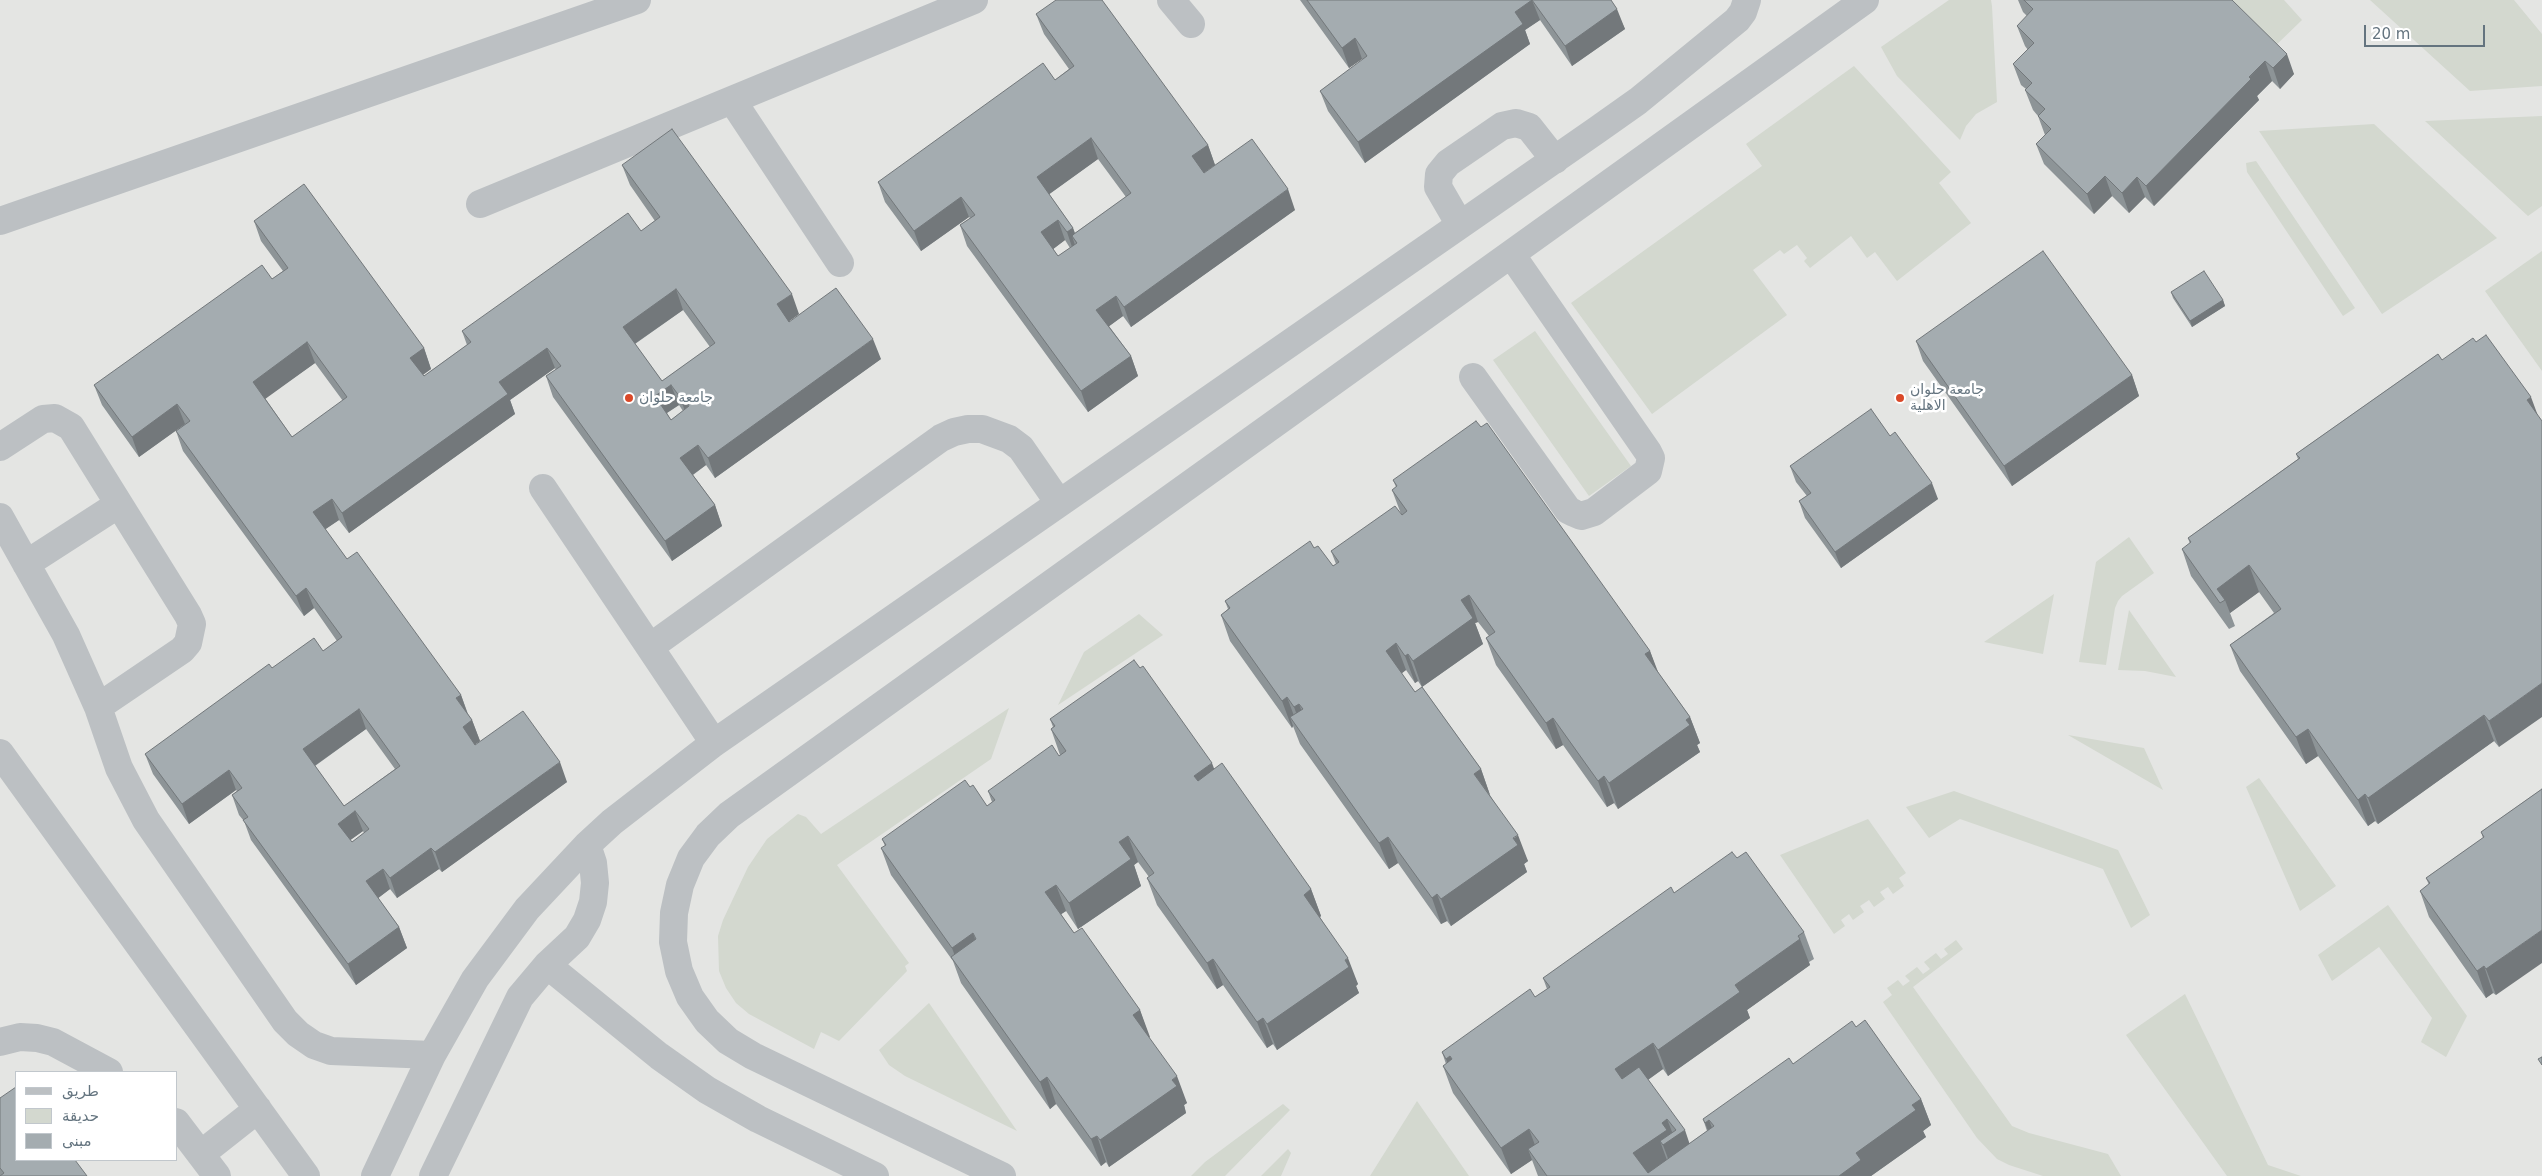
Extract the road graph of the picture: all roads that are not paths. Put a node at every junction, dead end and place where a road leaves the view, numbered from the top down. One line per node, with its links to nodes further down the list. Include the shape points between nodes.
1 (637, 0): 10 (lane)
2 (974, 0): 7 (lane)
3 (1171, 0): 6 (lane)
4 (1747, 0): 8 (lane, via 1737,20 1638,101)
5 (1865, 0): 12 (lane)
6 (1191, 24)
7 (732, 100): 9 (lane); 13 (lane)
8 (1555, 160): 11 (lane); 11 (lane, via 1529,127 1516,122 1502,126 1448,163 1439,174 1438,187)
9 (480, 204)
10 (0, 221)
11 (1460, 225): 17 (lane)
12 (1511, 254): 14 (lane, via 1648,452 1648,470 1594,512 1574,514); 38 (lane, via 730,815 708,835 691,858 680,885 673,942 679,970 690,997 707,1021 728,1041 753,1056)
13 (840, 263)
14 (1472, 377)
15 (0, 447): 18 (lane, via 43,419 61,420 71,427)
16 (543, 488): 21 (lane)
17 (1060, 503): 21 (lane, via 1021,448 1009,439 982,429 954,432 941,438); 23 (lane)
18 (118, 504): 20 (lane); 22 (lane, via 188,615 192,634 182,650)
19 (0, 517): 20 (lane)
20 (26, 564): 22 (lane, via 66,635)
21 (650, 647): 23 (lane)
22 (98, 707): 28 (lane, via 119,768 146,820 285,1021 314,1045 331,1051)
23 (714, 743): 25 (lane, via 638,800)
24 (0, 753): 30 (lane)
25 (587, 845): 26 (lane, via 595,883 587,920 577,937); 28 (lane, via 527,909 475,979)
26 (547, 965): 36 (lane, via 511,1013); 37 (lane, via 659,1056 707,1090 758,1119)
27 (0, 1042): 29 (lane, via 20,1037 53,1042)
28 (432, 1055): 35 (lane)
29 (107, 1071)
30 (258, 1109): 32 (lane); 34 (lane)
31 (178, 1125): 32 (lane)
32 (201, 1154): 33 (lane)
33 (217, 1176)
34 (306, 1176)
35 (375, 1176)
36 (433, 1176)
37 (875, 1176)
38 (1002, 1176)

